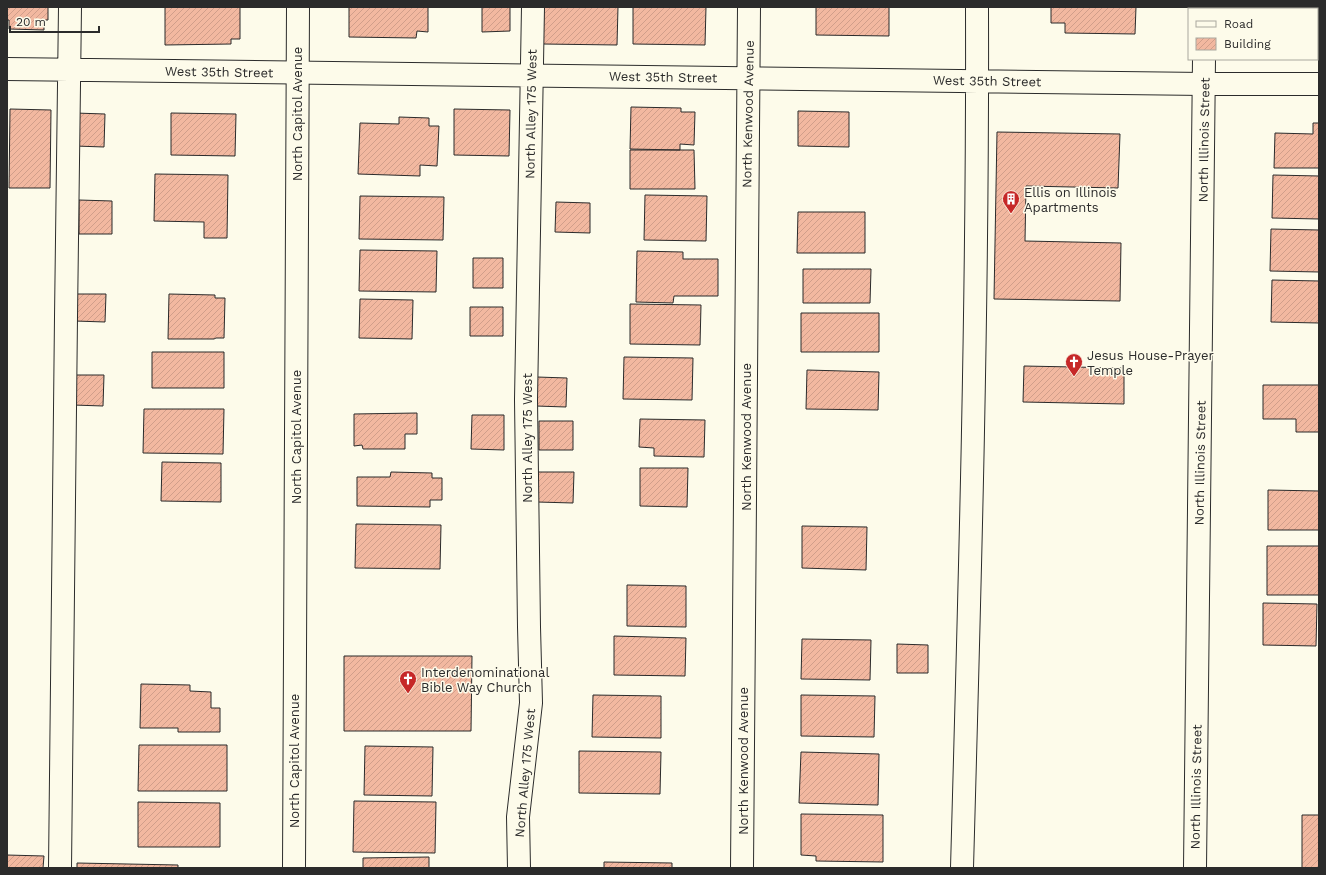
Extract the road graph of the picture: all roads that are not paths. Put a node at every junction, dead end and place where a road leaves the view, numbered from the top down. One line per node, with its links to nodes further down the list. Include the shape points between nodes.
1 (70, 7): 8 (street)
2 (298, 7): 9 (street, North Capitol Avenue)
3 (533, 7): 10 (street, North Alley 175 West)
4 (749, 7): 11 (street, North Kenwood Avenue)
5 (977, 7): 12 (street)
6 (1204, 60): 13 (street, North Illinois Street)
7 (7, 69): 8 (street, West 35th Street)
8 (69, 70): 9 (street, West 35th Street); 15 (street)
9 (297, 73): 10 (street, West 35th Street); 16 (street, North Capitol Avenue)
10 (532, 75): 11 (street, West 35th Street); 17 (street, North Alley 175 West, via 526,400 531,703 518,817)
11 (748, 78): 12 (street, West 35th Street); 18 (street, North Kenwood Avenue)
12 (978, 81): 13 (street, West 35th Street); 19 (street, via 972,516)
13 (1204, 84): 14 (street, West 35th Street); 20 (street, North Illinois Street)
14 (1319, 84)
15 (60, 868)
16 (294, 868)
17 (519, 868)
18 (742, 868)
19 (962, 868)
20 (1196, 868)

